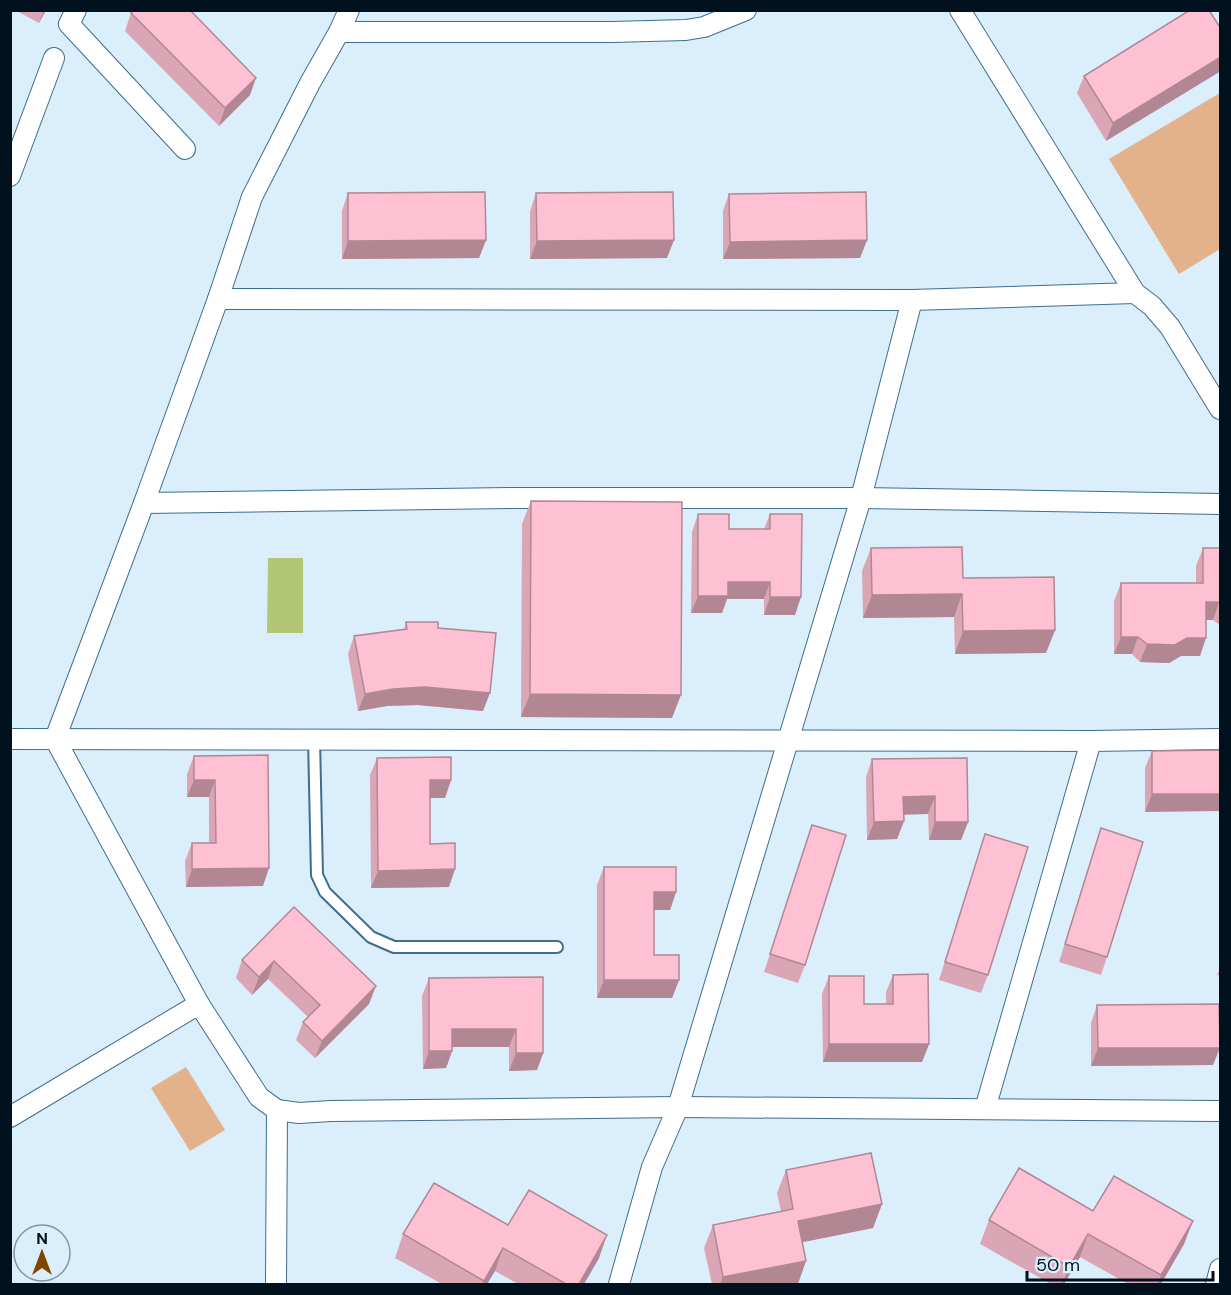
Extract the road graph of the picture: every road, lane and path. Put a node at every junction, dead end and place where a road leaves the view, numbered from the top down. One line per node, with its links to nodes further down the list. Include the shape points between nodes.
1 (76, 10): 7 (street, via 69,24)
2 (349, 10): 5 (street)
3 (746, 10): 5 (street, via 686,30)
4 (960, 10): 9 (street)
5 (339, 32): 10 (street, via 252,197)
6 (54, 58): 8 (street)
7 (185, 149)
8 (10, 176)
9 (1135, 293): 11 (street); 12 (street, via 1170,327)
10 (218, 299): 11 (street); 14 (street)
11 (912, 300): 13 (street)
12 (1221, 409)
13 (861, 498): 14 (street); 15 (street); 20 (street)
14 (144, 503): 17 (street)
15 (1221, 504)
16 (10, 739): 17 (street)
17 (55, 739): 18 (street); 23 (street)
18 (314, 739): 20 (street); 22 (lane, via 317,875 325,892 371,937 394,947)
19 (1221, 739): 21 (street)
20 (789, 740): 21 (street); 24 (street)
21 (1091, 741): 25 (street)
22 (557, 947)
23 (200, 1004): 26 (street, via 259,1097); 28 (street)
24 (678, 1107): 25 (street); 26 (street, via 299,1113); 31 (street, via 652,1167)
25 (985, 1109): 27 (street)
26 (277, 1110): 30 (street)
27 (1221, 1111)
28 (10, 1117)
29 (1221, 1269): 32 (street)
30 (276, 1284)
31 (619, 1284)
32 (1216, 1284)

